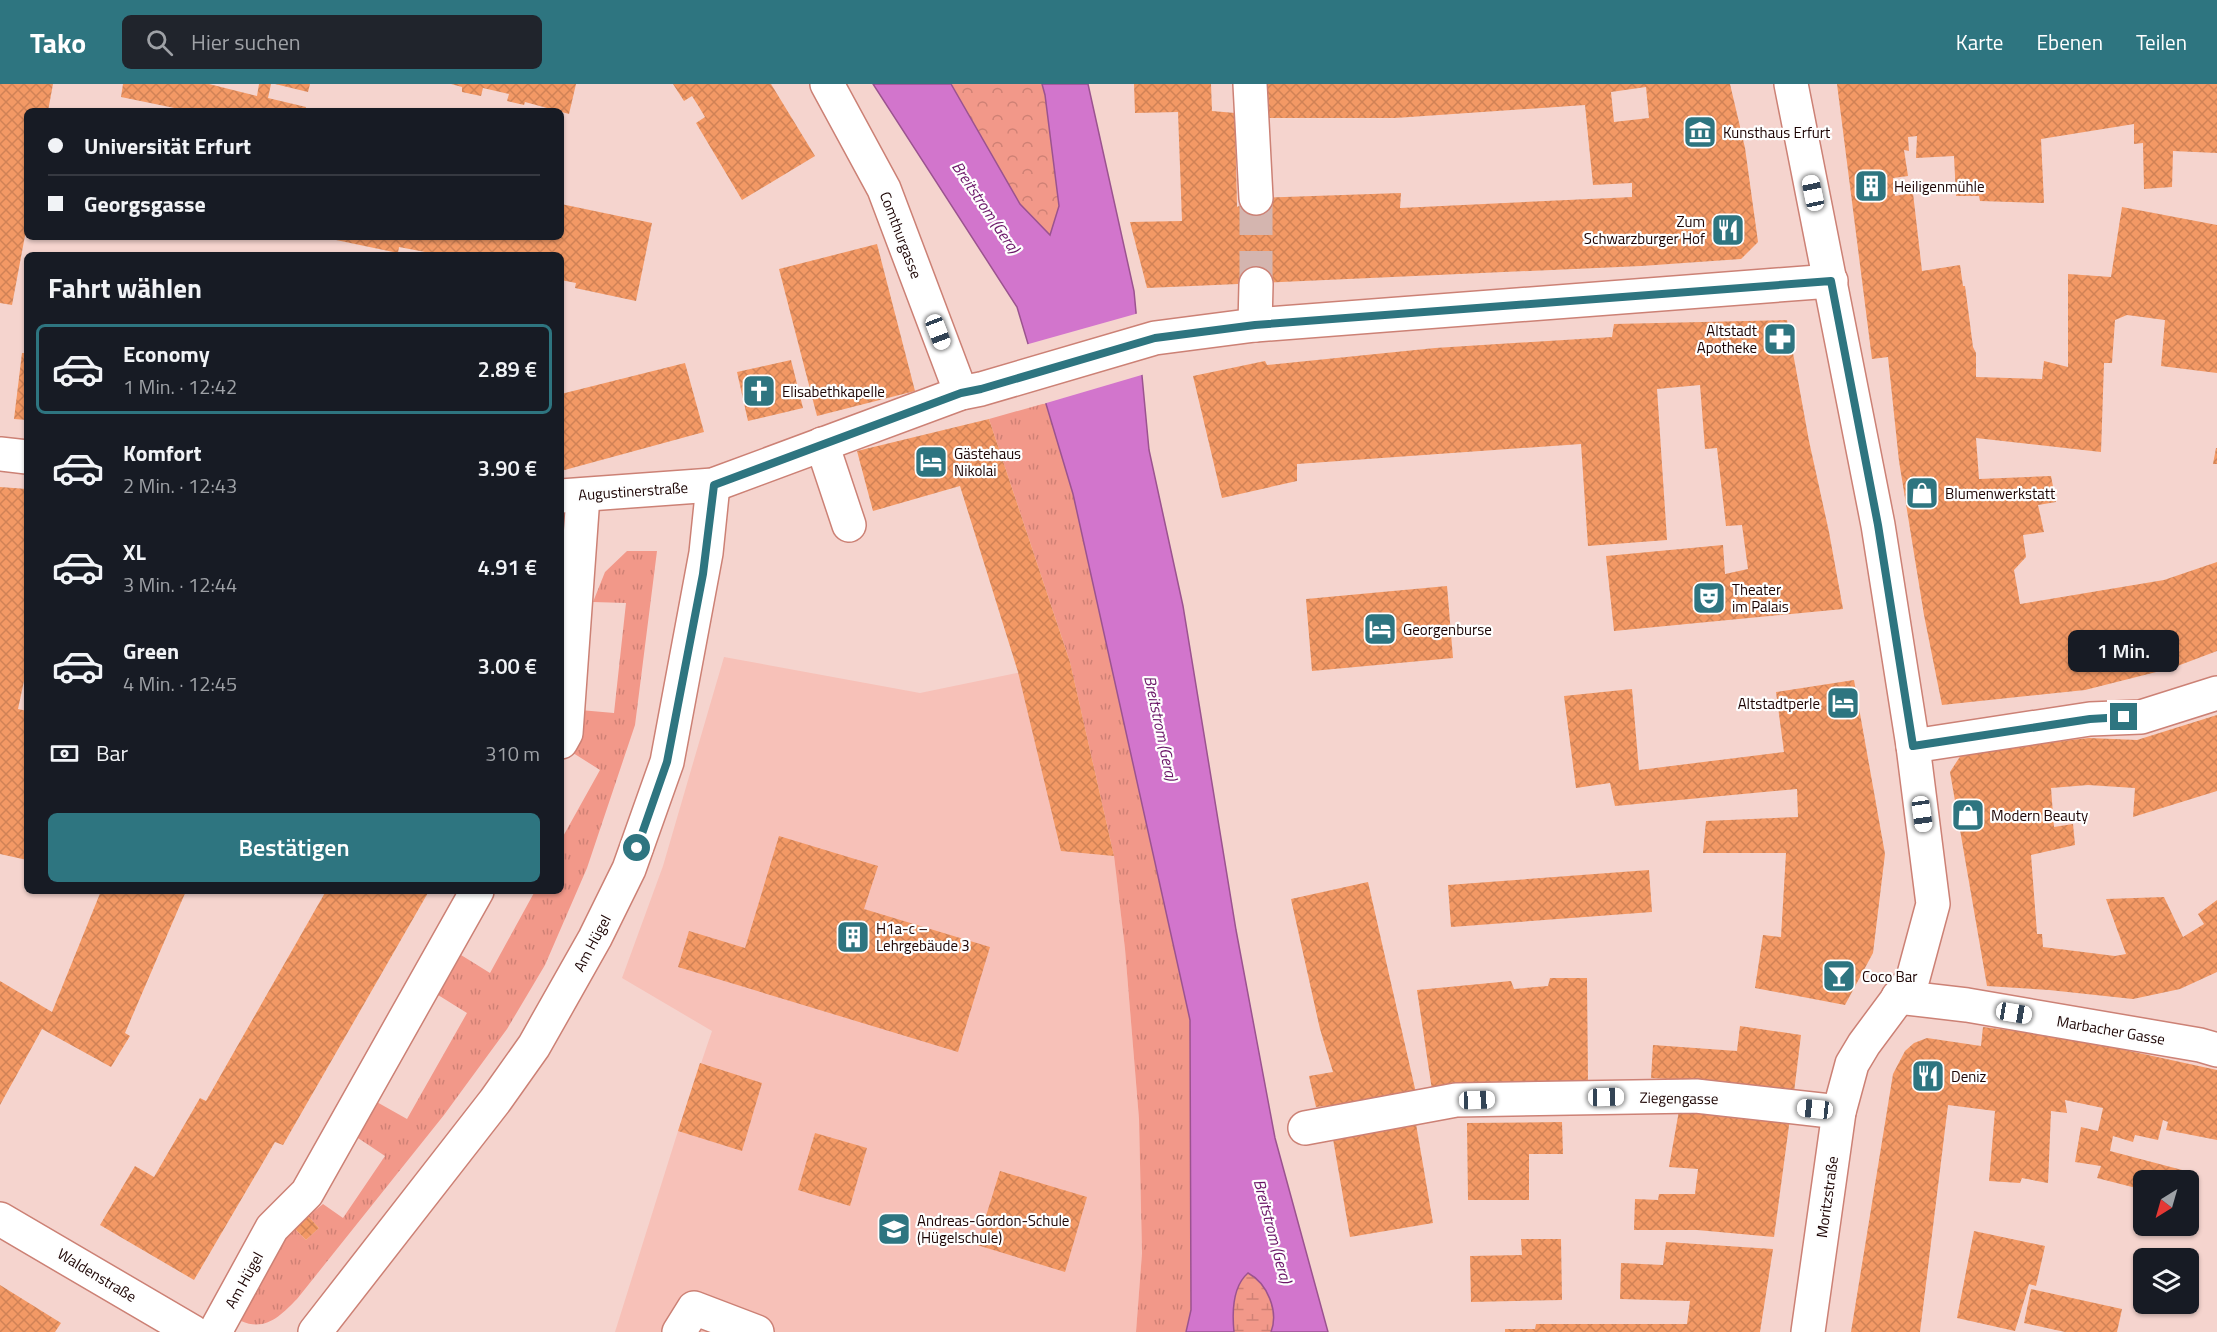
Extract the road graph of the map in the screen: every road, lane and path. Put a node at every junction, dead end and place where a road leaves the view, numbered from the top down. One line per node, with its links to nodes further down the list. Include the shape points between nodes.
1 (827, 84): 8 (street, Comthurgasse, via 884,189)
2 (1250, 84): 4 (street)
3 (1791, 84): 5 (street, Moritzstraße)
4 (1256, 198)
5 (1831, 281): 7 (street, Augustinerstraße); 17 (street, Moritzstraße, via 1878,525)
6 (1256, 284): 7 (street)
7 (1255, 325): 8 (street, Augustinerstraße, via 1155,338)
8 (971, 391): 9 (street, Augustinerstraße)
9 (822, 444): 12 (street, Augustinerstraße); 14 (street)
10 (0, 454): 11 (street)
11 (24, 457)
12 (714, 485): 13 (street, Augustinerstraße); 26 (street, Am Hügel, via 703,574 667,762 629,869 534,1046)
13 (572, 496): 16 (street)
14 (849, 525)
15 (2217, 693): 17 (street, via 2141,717 2090,719)
16 (564, 737)
17 (1913, 746): 19 (street, Moritzstraße, via 1933,904 1913,978)
18 (475, 894): 25 (street, Am Hügel, via 307,1193 272,1228)
19 (1898, 998): 20 (street, Marbacher Gasse); 21 (street, Moritzstraße, via 1852,1064)
20 (2211, 1041)
21 (1839, 1112): 22 (street, Ziegengasse, via 1696,1096 1456,1100); 29 (street, Moritzstraße)
22 (1305, 1128)
23 (0, 1219): 24 (street, Waldenstraße)
24 (172, 1327)
25 (215, 1332)
26 (315, 1332)
27 (679, 1332): 28 (street, via 694,1308)
28 (757, 1332)
29 (1808, 1332)

